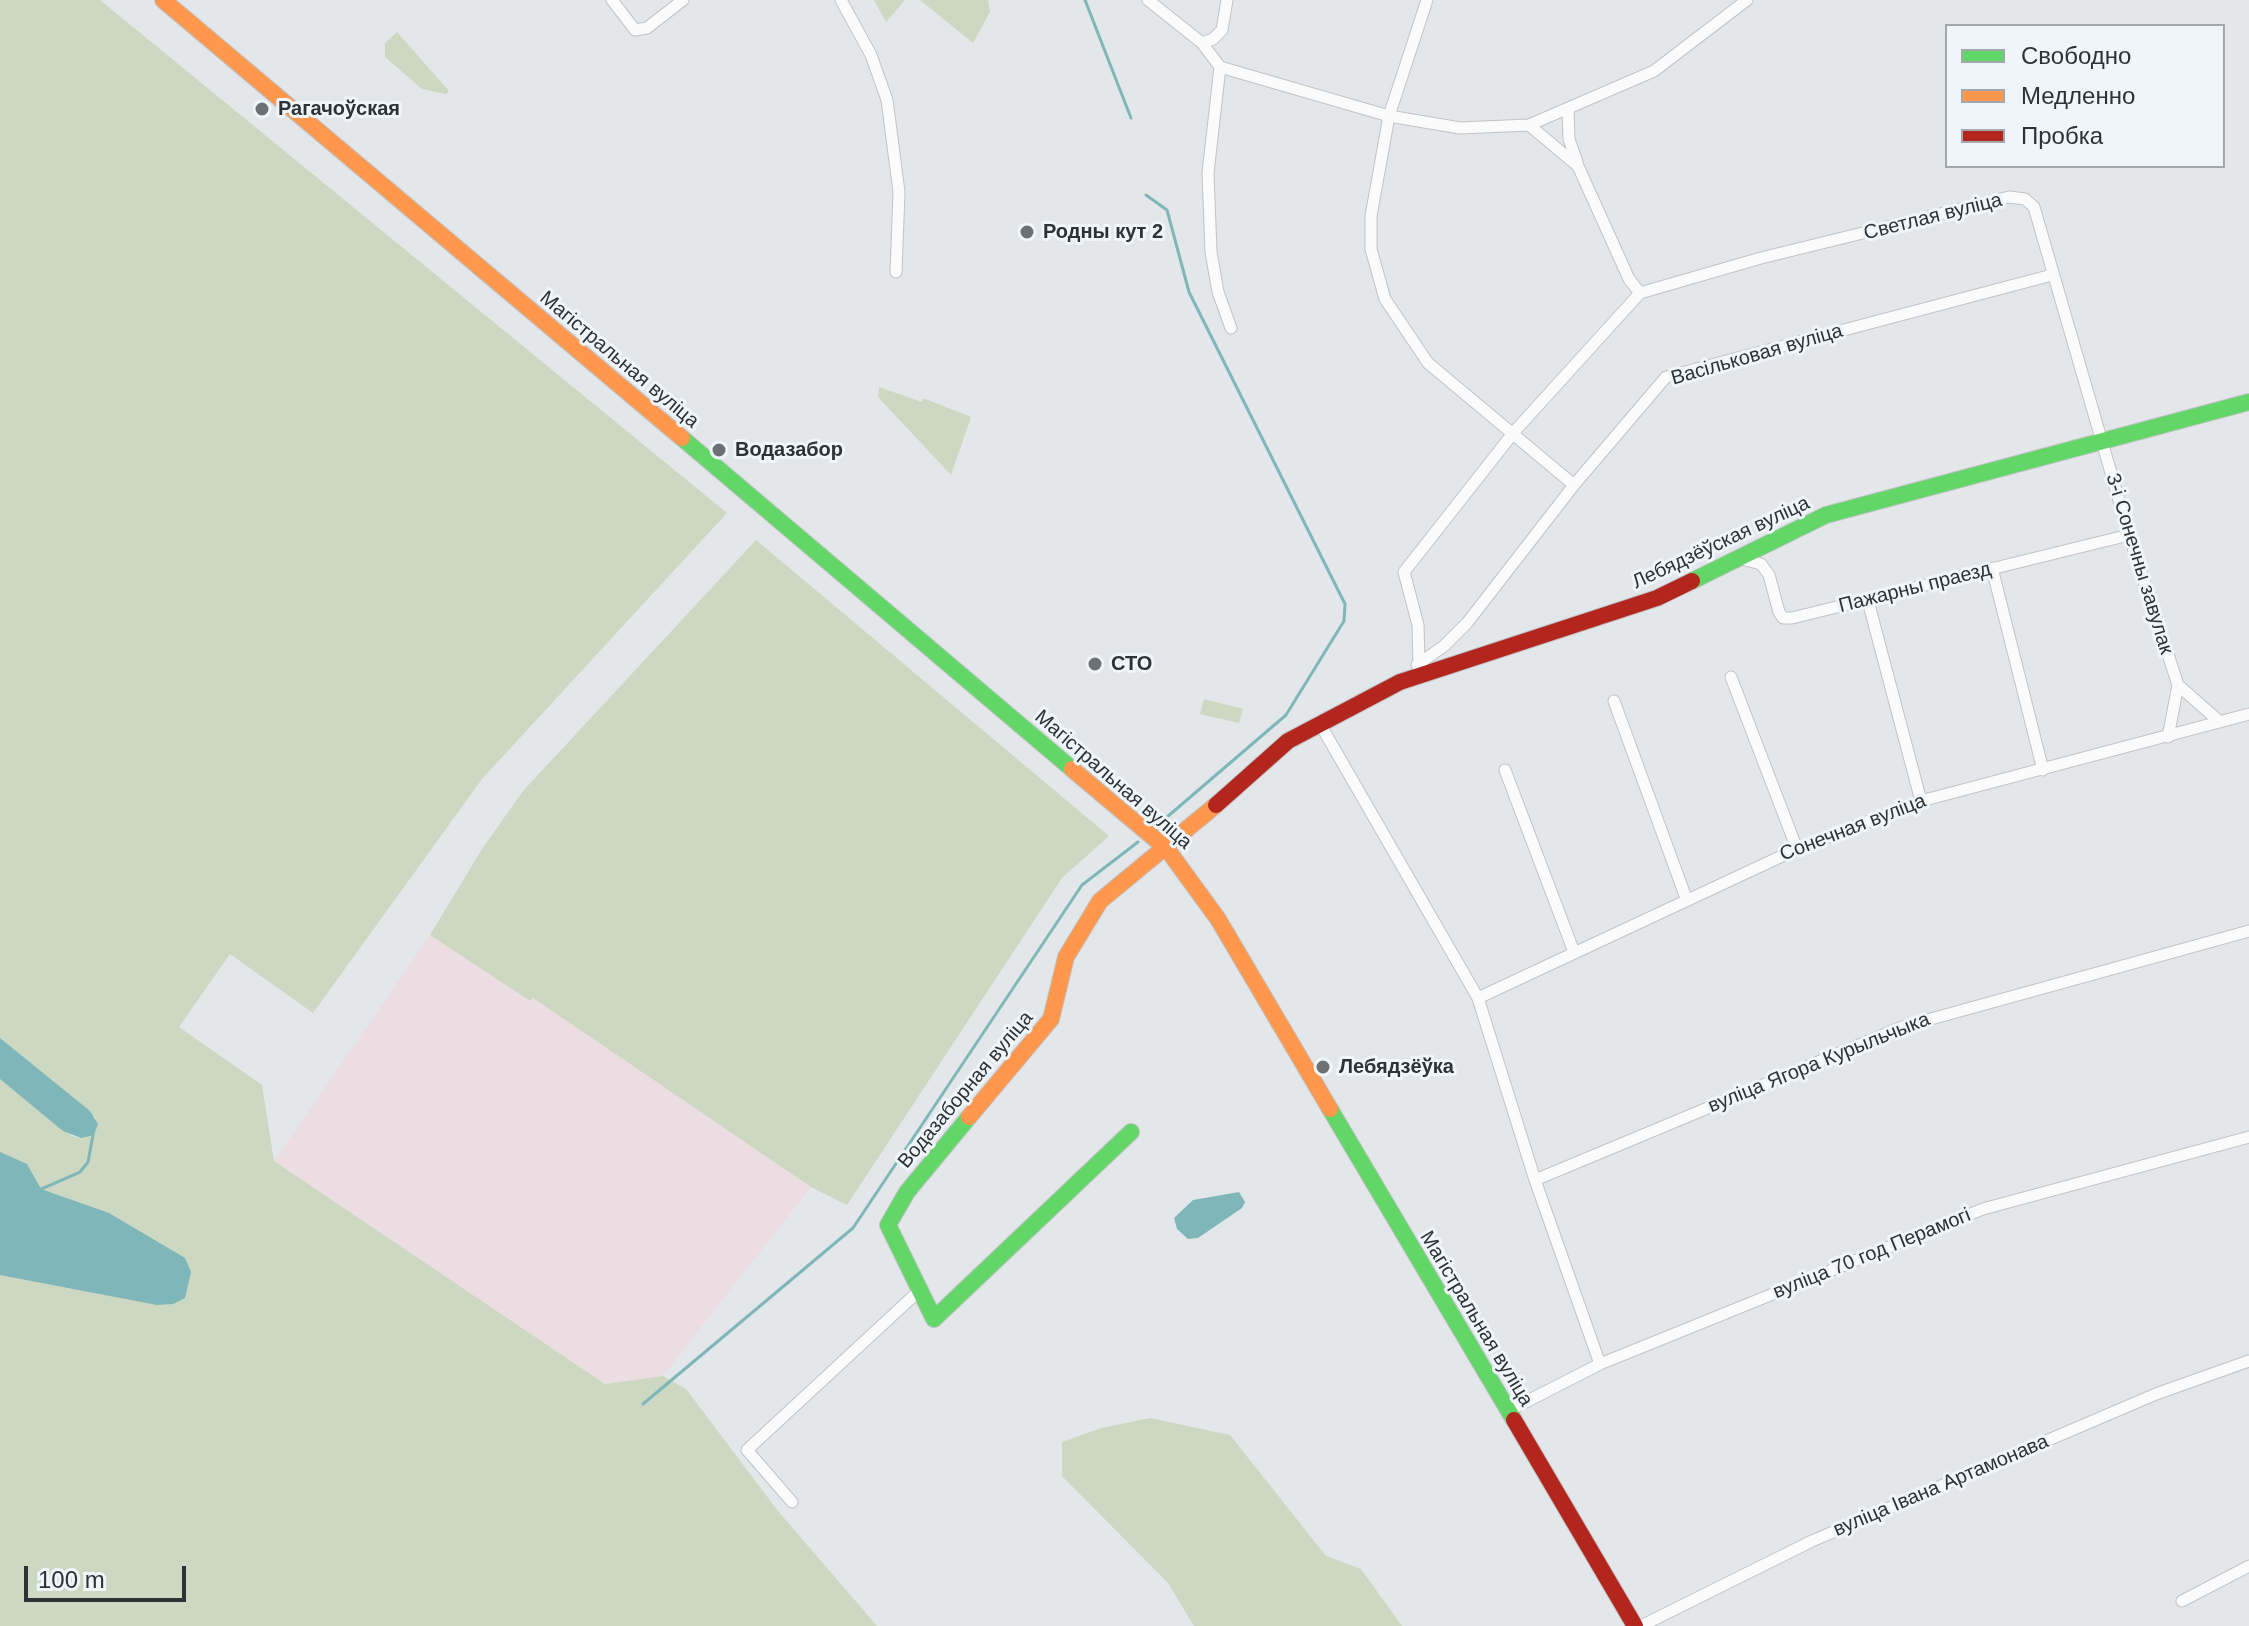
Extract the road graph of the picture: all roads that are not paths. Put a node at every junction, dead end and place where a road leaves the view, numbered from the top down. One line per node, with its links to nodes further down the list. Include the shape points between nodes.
1 (163, 0): 41 (main road, Магістральная вуліца)
2 (612, 0): 3 (street, via 635,30 647,28)
3 (683, 0)
4 (841, 0): 15 (street, via 875,63 887,100 899,192)
5 (1148, 0): 9 (street)
6 (1227, 0): 9 (street, via 1222,30)
7 (1429, 0): 12 (street)
8 (1747, 0): 11 (street, via 1654,71)
9 (1202, 43): 10 (street)
10 (1220, 67): 12 (street); 18 (street, via 1208,173 1211,252)
11 (1568, 108): 13 (street); 14 (street, via 1569,139)
12 (1389, 116): 13 (street, via 1460,128); 20 (street, via 1371,216 1371,249 1385,299 1428,363)
13 (1529, 125): 14 (street)
14 (1578, 166): 17 (street)
15 (896, 272)
16 (2052, 275): 17 (street, Светлая вуліца, via 2034,207 2025,199 2009,197); 21 (street, Светлая вуліца); 22 (street, Васільковая вуліца, via 1666,377)
17 (1640, 293): 20 (street)
18 (1231, 328)
19 (2249, 402): 21 (main road, Лебядзёўская вуліца)
20 (1514, 432): 22 (street); 28 (street, via 1404,572 1418,625)
21 (2101, 441): 23 (street, 3-і Сонечны завулак); 24 (main road, Лебядзёўская вуліца, via 1826,515)
22 (1574, 485): 27 (street, Васільковая вуліца)
23 (2129, 535): 25 (street, Пажарны праезд); 32 (street, 3-і Сонечны завулак)
24 (1736, 557): 26 (street, Пажарны праезд, via 1761,564 1783,618); 29 (main road, Лебядзёўская вуліца, via 1657,598)
25 (1992, 568): 26 (street, Пажарны праезд); 39 (street)
26 (1868, 601): 40 (street)
27 (1444, 646): 28 (street, Васільковая вуліца); 29 (street)
28 (1419, 663): 31 (street, Васільковая вуліца)
29 (1454, 665): 31 (main road, Лебядзёўская вуліца)
30 (1731, 677): 42 (street)
31 (1400, 682): 36 (main road, Лебядзёўская вуліца)
32 (2178, 685): 35 (street); 37 (street, 3-і Сонечны завулак)
33 (1614, 701): 43 (street)
34 (2249, 714): 35 (street, Сонечная вуліца)
35 (2220, 722): 37 (street, Сонечная вуліца)
36 (1320, 724): 41 (main road, Лебядзёўская вуліца, via 1288,741); 46 (street)
37 (2168, 737): 39 (street, Сонечная вуліца)
38 (1505, 770): 45 (street)
39 (2043, 770): 40 (street, Сонечная вуліца)
40 (1921, 801): 42 (street, Сонечная вуліца)
41 (1167, 849): 50 (main road, Водазаборная вуліца, via 1100,901 1066,957 1051,1019 907,1192 888,1225); 53 (main road, Магістральная вуліца, via 1218,919)
42 (1797, 849): 43 (street, Сонечная вуліца)
43 (1686, 898): 45 (street, Сонечная вуліца)
44 (2249, 931): 49 (street, вуліца Ягора Курыльчыка, via 1902,1027)
45 (1574, 952): 46 (street, Сонечная вуліца)
46 (1478, 998): 49 (street)
47 (1131, 1132): 50 (main road, Водазаборная вуліца, via 934,1319)
48 (2249, 1137): 52 (street, вуліца 70 год Перамогі, via 1983,1209)
49 (1535, 1180): 52 (street)
50 (920, 1290): 54 (street, via 747,1450)
51 (2249, 1361): 57 (street, вуліца Івана Артамонава, via 2156,1394 1812,1541)
52 (1600, 1364): 53 (street, вуліца 70 год Перамогі)
53 (1508, 1411): 57 (main road, Магістральная вуліца)
54 (792, 1502)
55 (2249, 1566): 56 (street)
56 (2182, 1601)
57 (1638, 1626)

